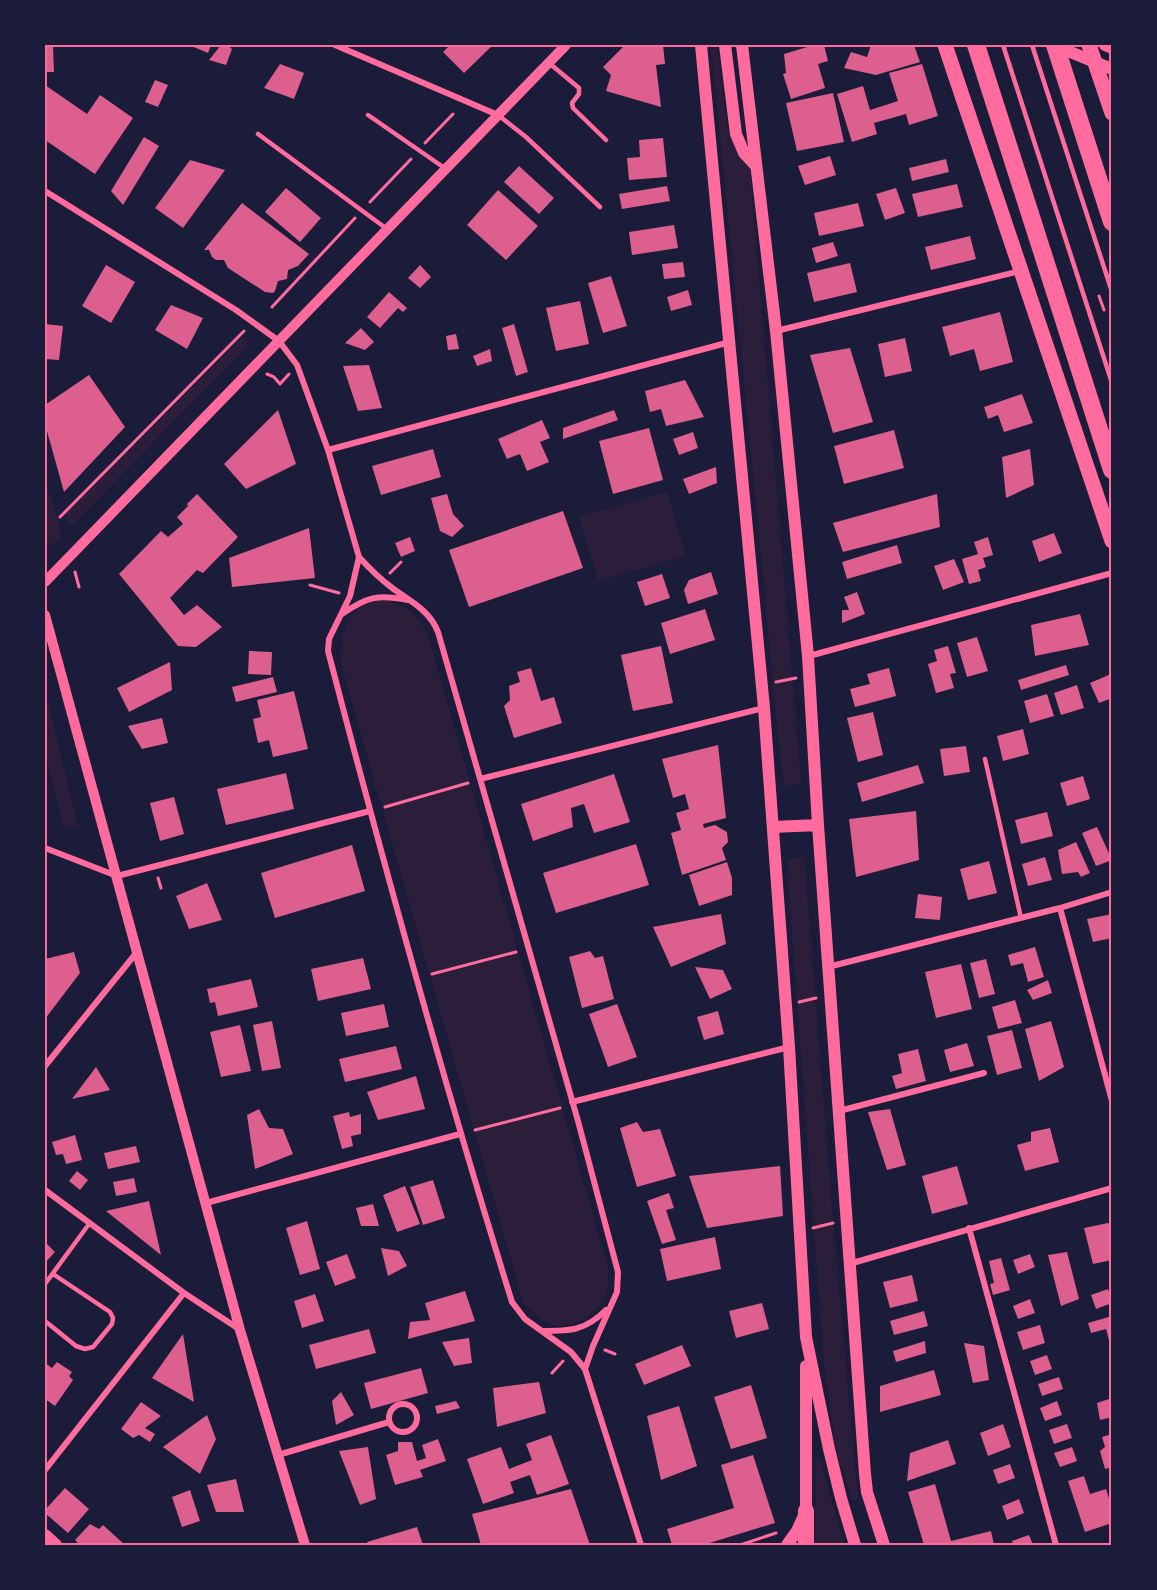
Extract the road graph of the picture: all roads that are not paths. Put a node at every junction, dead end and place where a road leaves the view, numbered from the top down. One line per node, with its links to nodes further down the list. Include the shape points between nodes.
1 (335, 45): 18 (street)
2 (566, 45): 15 (street)
3 (701, 45): 32 (main road)
4 (725, 45): 22 (main road, via 736,134 744,153)
5 (945, 45): 28 (main road)
6 (976, 45): 35 (highway)
7 (1003, 45): 33 (lane)
8 (1032, 45): 29 (lane)
9 (1054, 45): 14 (main road); 26 (highway)
10 (1089, 45): 14 (main road)
11 (1106, 45): 13 (main road)
12 (744, 46): 22 (main road)
13 (1112, 48)
14 (1094, 62): 16 (main road); 17 (main road)
15 (549, 63): 18 (street); 21 (lane, via 579,88 573,108)
16 (1112, 69)
17 (1112, 113)
18 (498, 115): 23 (street); 25 (lane)
19 (369, 116): 23 (lane)
20 (258, 134): 27 (lane)
21 (606, 140)
22 (757, 167): 30 (main road)
23 (446, 169): 27 (street)
24 (45, 191): 31 (street)
25 (600, 207)
26 (1112, 222)
27 (387, 229): 31 (street)
28 (1021, 271): 30 (street); 36 (main road)
29 (1112, 292)
30 (776, 331): 43 (main road)
31 (279, 340): 34 (street, via 297,365); 39 (street)
32 (730, 342): 34 (street); 44 (main road)
33 (1112, 383)
34 (328, 450): 37 (street)
35 (1112, 470)
36 (1112, 541)
37 (359, 557): 40 (street); 42 (street)
38 (1112, 573): 43 (street)
39 (45, 582)
40 (412, 601): 42 (street, via 373,597); 46 (street, via 433,620 438,632)
41 (45, 615): 51 (street)
42 (342, 615): 47 (street, via 329,639 328,651)
43 (808, 656): 48 (main road)
44 (764, 708): 46 (street); 49 (main road)
45 (985, 759): 54 (lane)
46 (480, 779): 61 (street)
47 (370, 811): 51 (street); 63 (street)
48 (818, 825): 49 (main road); 56 (main road)
49 (773, 827): 57 (main road)
50 (45, 848): 51 (street)
51 (117, 876): 55 (street)
52 (1112, 892): 53 (street)
53 (1060, 908): 54 (street); 60 (street)
54 (1021, 918): 56 (street)
55 (138, 951): 58 (street); 66 (street)
56 (828, 967): 62 (main road)
57 (789, 1047): 61 (street); 77 (main road)
58 (45, 1066)
59 (984, 1073): 62 (street)
60 (1112, 1101)
61 (572, 1102): 73 (street, via 618,1272)
62 (838, 1112): 69 (main road)
63 (460, 1134): 66 (street); 76 (street, via 512,1302 525,1319)
64 (1112, 1188): 68 (street)
65 (45, 1190): 67 (street)
66 (206, 1203): 75 (street)
67 (89, 1224): 70 (lane); 72 (street)
68 (969, 1228): 69 (street); 91 (street)
69 (848, 1264): 90 (main road, via 867,1492)
70 (53, 1274): 71 (lane); 74 (lane, via 110,1312 112,1324 93,1347 85,1349)
71 (45, 1284)
72 (184, 1293): 75 (street); 81 (street)
73 (612, 1304): 76 (street, via 597,1319 578,1329); 78 (street)
74 (45, 1321)
75 (240, 1330): 80 (street)
76 (542, 1331): 78 (street, via 571,1352)
77 (806, 1338): 82 (main road); 89 (main road)
78 (585, 1369): 86 (street)
79 (389, 1422): 79 (street, via 396,1430 406,1431 415,1426 417,1416 412,1407 400,1404 391,1410); 80 (street)
80 (278, 1455): 85 (street)
81 (45, 1470)
82 (806, 1511): 87 (main road); 88 (highway)
83 (45, 1536): 84 (main road)
84 (56, 1545)
85 (305, 1545)
86 (641, 1545)
87 (787, 1545)
88 (806, 1545)
89 (855, 1545)
90 (884, 1545)
91 (1056, 1545)

